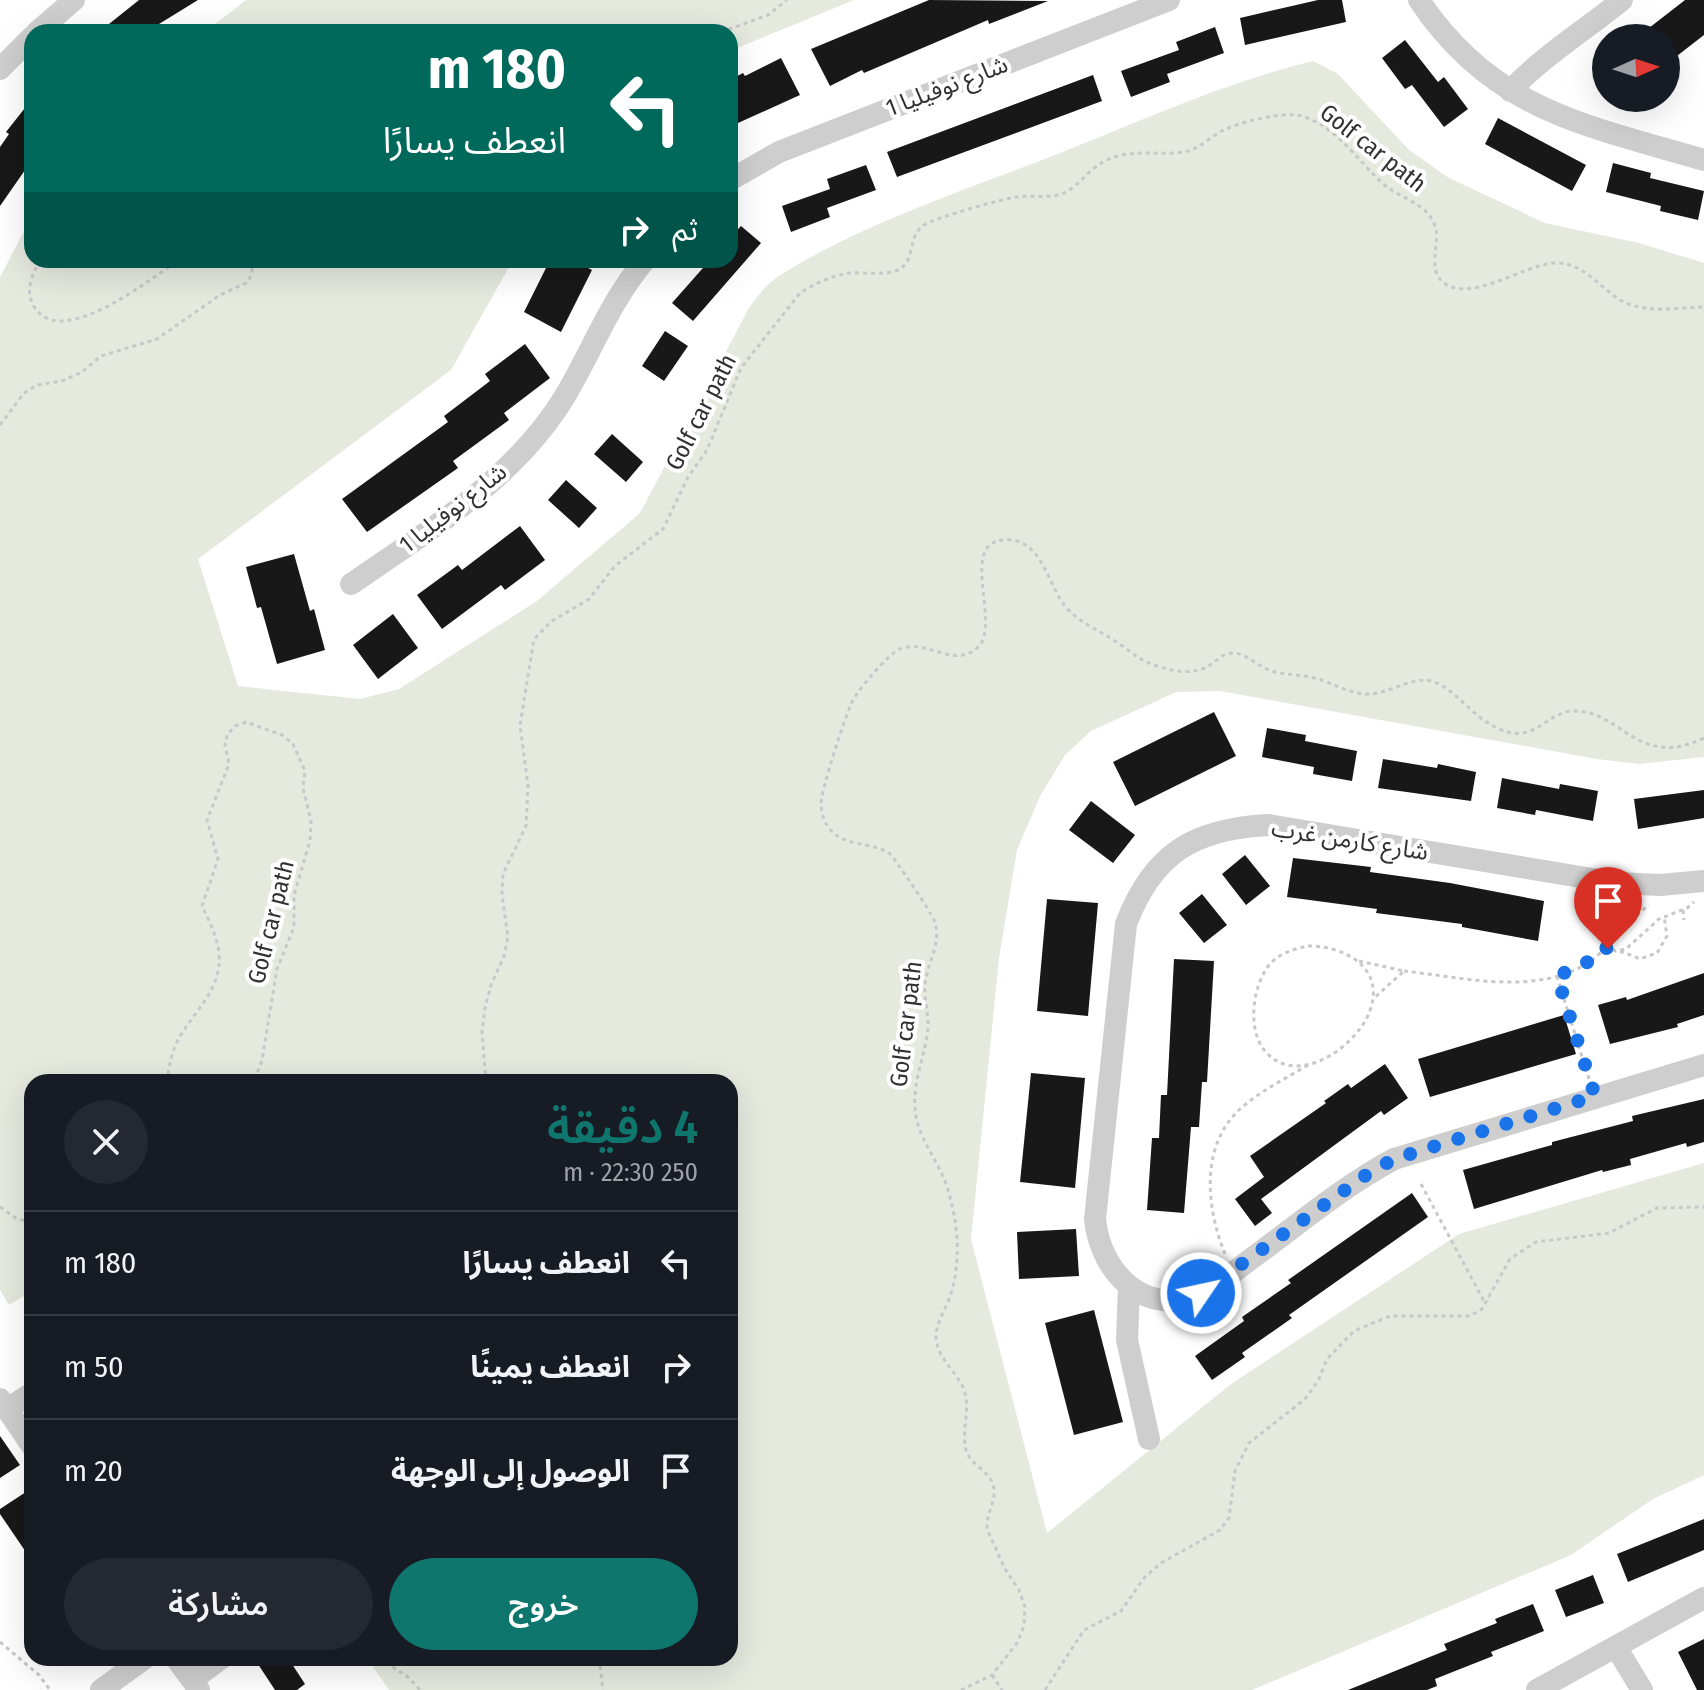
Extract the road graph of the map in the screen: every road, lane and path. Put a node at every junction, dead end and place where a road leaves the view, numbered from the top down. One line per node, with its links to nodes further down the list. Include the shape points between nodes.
1 (74, 0): 6 (street)
2 (787, 0): 7 (path, via 768,15)
3 (1169, 0): 12 (street, شارع نوفيليا 1, via 779,152)
4 (1419, 0): 10 (street, via 1457,50)
5 (1622, 0): 10 (street, via 1534,66)
6 (46, 24)
7 (738, 26)
8 (24, 45): 9 (street)
9 (0, 69)
10 (1510, 91): 11 (street, via 1575,122)
11 (1704, 160)
12 (738, 175)
13 (37, 268): 14 (path, via 29,290 34,307 46,319 64,320 99,312)
14 (167, 268)
15 (252, 268): 18 (path, via 246,283 157,339 101,356 82,372 24,393)
16 (639, 268): 19 (street, شارع نوفيليا 1, via 612,306 565,397 537,435 469,500)
17 (1704, 307): 36 (path, Golf car path, via 1642,308 1624,302 1590,274 1557,263 1484,287 1444,283 1437,274 1436,228 1428,212 1380,181 1347,144 1292,114 1224,129 1185,152 1132,152 1109,159 1063,194 1004,199 933,221 914,236 909,261 900,269 847,274 809,286 741,368 707,450 663,529 615,566 589,599 534,639 520,725 527,766 526,826 503,874 508,937 485,1008)
18 (0, 425)
19 (351, 584)
20 (1704, 738): 59 (path, Golf car path, via 1687,745 1647,745 1572,711 1533,732 1517,734 1472,714 1438,683 1417,681 1385,693 1350,692 1311,677 1263,668 1239,654 1222,656 1193,672 1159,667 1072,615 1040,560 1010,539 982,554 987,630 974,652 961,656 917,645 901,648 858,692 820,803 824,819 846,842 881,850 897,860 934,920 937,934 925,983 928,1032 914,1101 918,1132 945,1182 955,1222 956,1270 936,1342 965,1393 966,1449 995,1491 987,1529 1025,1607 1017,1643)
21 (1700, 882): 23 (path, via 1695,902); 43 (street, شارع كارمن غرب, via 1617,883 1268,825 1223,830 1180,847 1146,881 1122,943 1095,1219 1103,1257)
22 (1653, 901): 26 (path)
23 (1683, 910): 24 (path); 25 (path)
24 (1664, 916): 27 (path); 27 (path, via 1667,936 1657,953 1640,959)
25 (1684, 920)
26 (1605, 947): 27 (path); 30 (path, via 1585,964)
27 (1620, 951)
28 (1359, 961): 29 (path); 31 (path); 32 (path, via 1337,948 1308,946 1278,957 1263,974 1255,1008 1258,1041 1277,1060)
29 (1404, 971): 30 (path, via 1510,982); 31 (path)
30 (1557, 976): 37 (path)
31 (1373, 999): 32 (path, via 1364,1025 1348,1045)
32 (1311, 1064): 42 (path, via 1238,1111 1215,1147 1214,1217)
33 (1704, 1065): 37 (street)
34 (168, 1074): 35 (path, Golf car path, via 177,1040 207,1001 218,970 216,937 202,906 218,859 207,820 229,764 227,735 246,722 293,744 305,771 303,788 311,821 294,895 294,927 277,969)
35 (257, 1074)
36 (485, 1074)
37 (1595, 1096): 42 (street, via 1394,1159)
38 (1421, 1184): 44 (path)
39 (0, 1207): 41 (path)
40 (1704, 1207): 44 (path, via 1657,1208 1609,1233 1536,1242 1510,1259)
41 (24, 1220)
42 (1233, 1272): 43 (street, via 1183,1299 1155,1297)
43 (1129, 1286): 48 (street, via 1127,1340 1152,1414)
44 (1485, 1303): 67 (path, via 1463,1317 1390,1316 1354,1331 1339,1344 1305,1399 1260,1432 1240,1456 1229,1518 1220,1530 1161,1563 1121,1611 1084,1630)
45 (24, 1396): 46 (street)
46 (3, 1404): 47 (street)
47 (24, 1434)
48 (1149, 1439)
49 (1704, 1598): 51 (street)
50 (0, 1642): 52 (path)
51 (1616, 1647): 68 (street); 69 (street)
52 (24, 1662)
53 (28, 1666): 61 (path)
54 (134, 1666): 62 (street)
55 (182, 1666): 60 (street)
56 (214, 1666): 60 (street)
57 (391, 1666): 63 (path)
58 (600, 1666): 64 (path)
59 (992, 1675): 65 (path, Golf car path); 66 (path)
60 (195, 1685)
61 (50, 1690)
62 (101, 1690)
63 (420, 1690)
64 (603, 1690)
65 (961, 1690)
66 (1002, 1690)
67 (1045, 1690)
68 (1537, 1690)
69 (1642, 1690)

